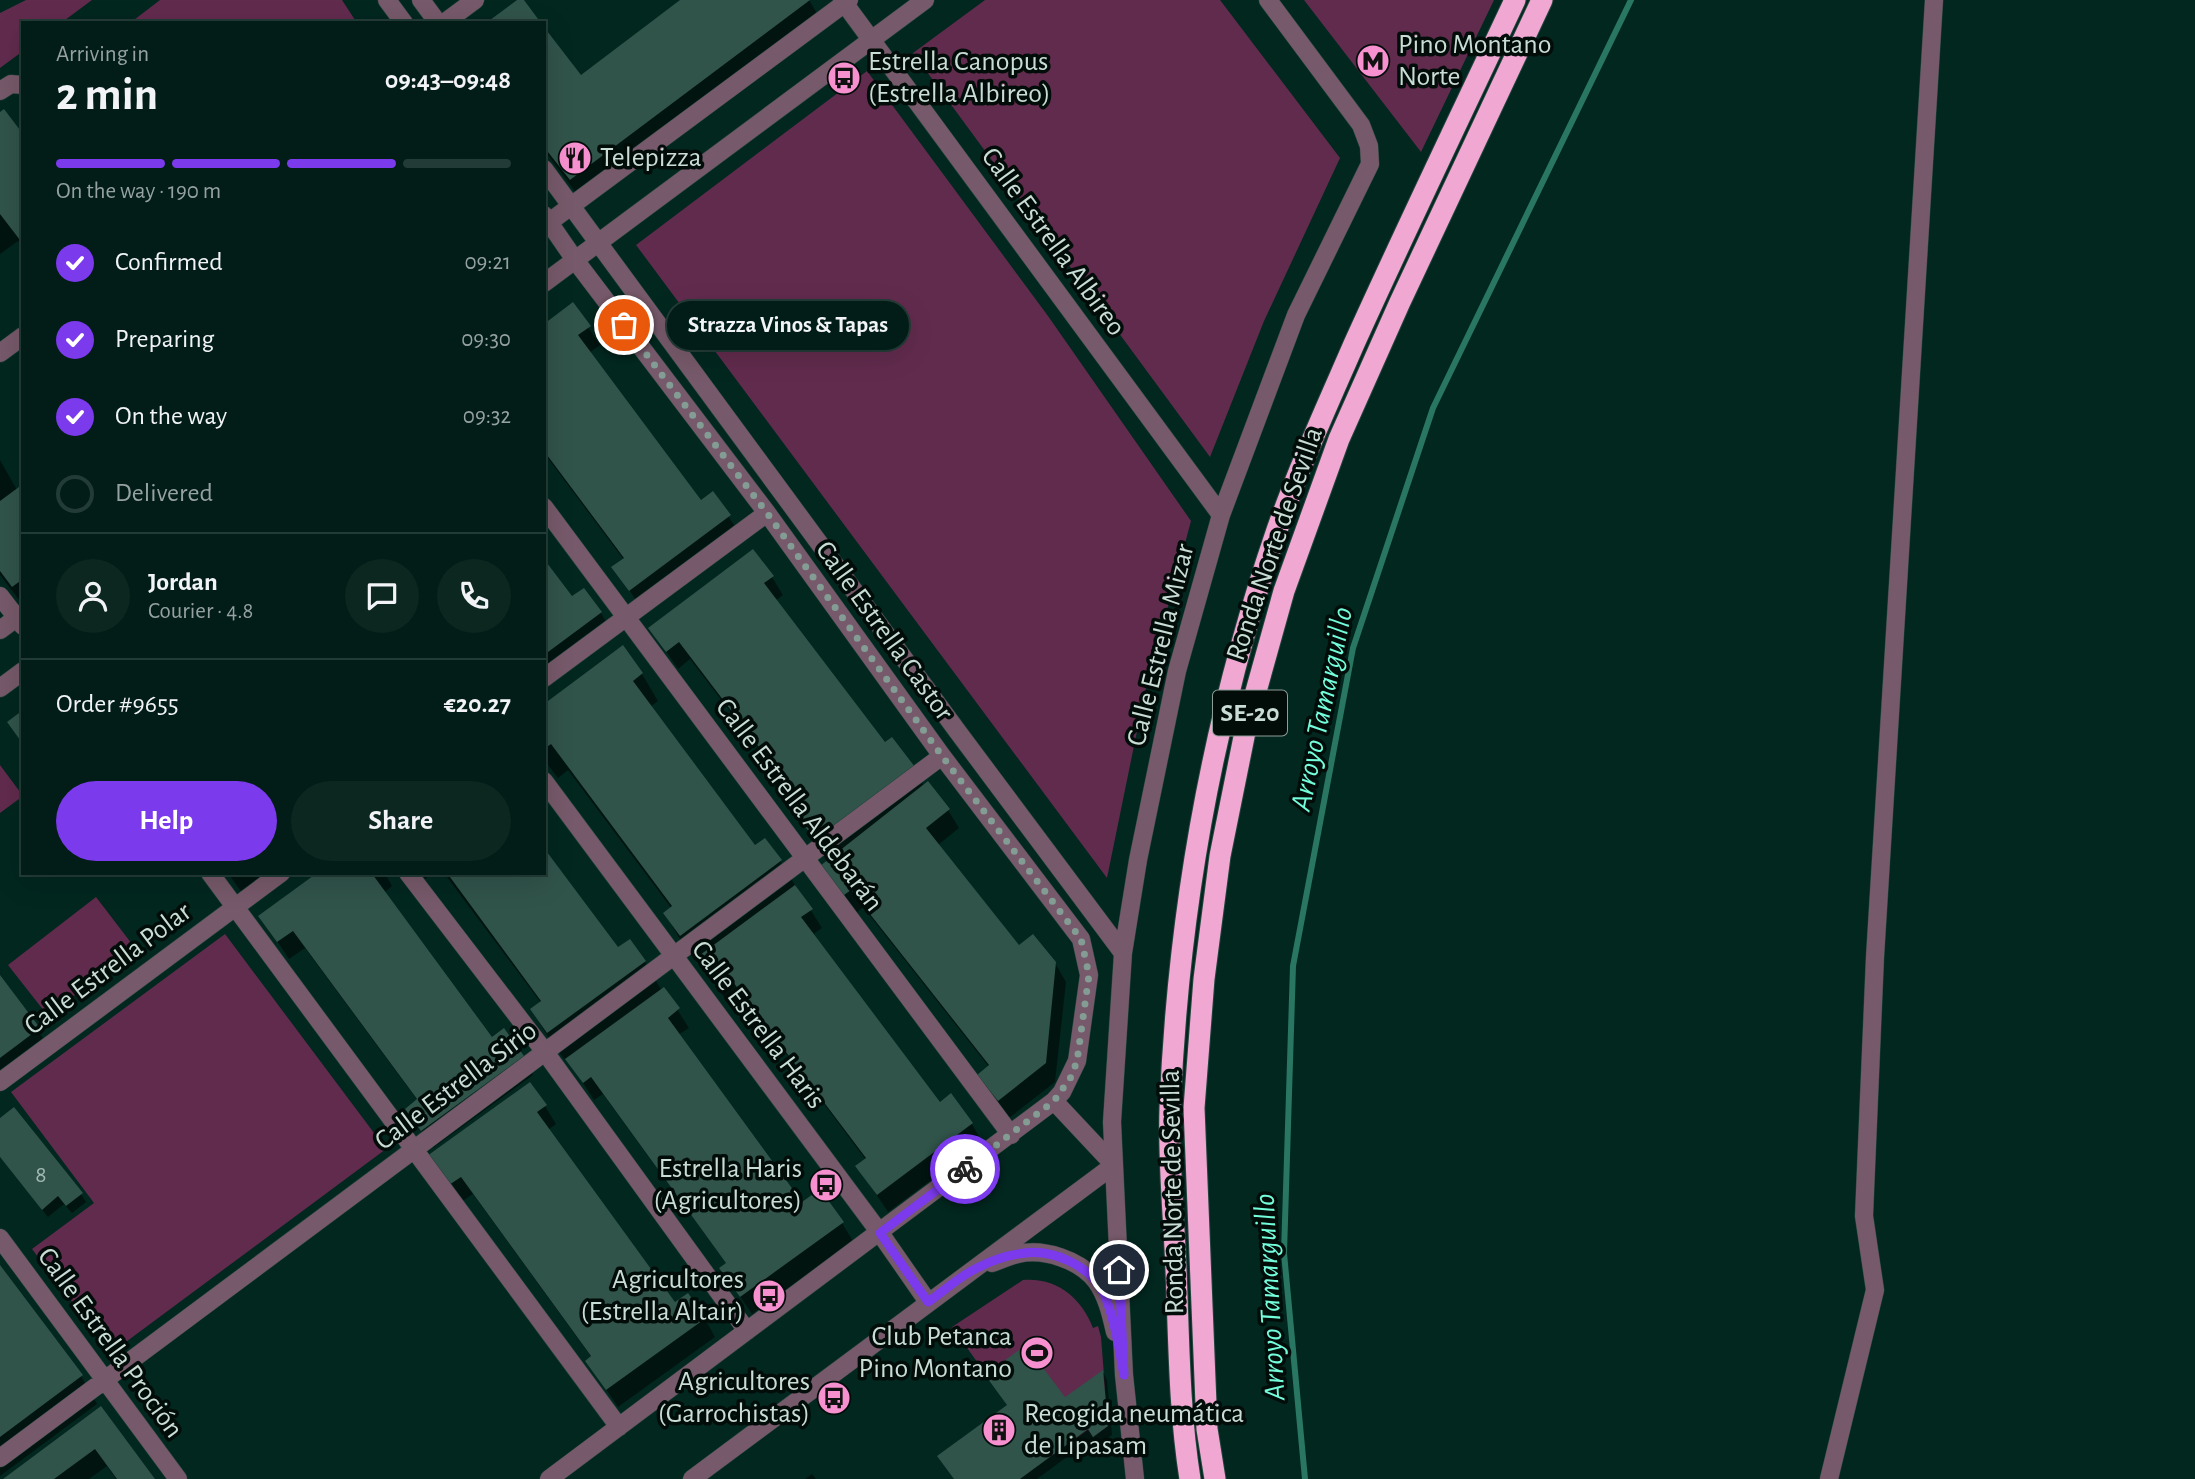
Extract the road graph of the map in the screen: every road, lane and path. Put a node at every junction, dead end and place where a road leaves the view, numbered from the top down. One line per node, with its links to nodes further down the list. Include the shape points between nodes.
1 (387, 0): 10 (street)
2 (421, 0): 11 (street)
3 (475, 0): 12 (street)
4 (925, 0): 13 (street)
5 (1268, 0): 26 (street, Calle Estrella Mizar, via 1361,125 1370,164 1296,315)
6 (1515, 0): 62 (highway, Ronda Norte de Sevilla / SE-20, via 1318,428 1274,539 1224,715 1195,851 1170,1111 1180,1376)
7 (1542, 0): 63 (highway, Ronda Norte de Sevilla / SE-20, via 1339,439 1284,591 1246,726 1220,856 1194,1108 1207,1429)
8 (1934, 0): 64 (street, via 1875,957 1864,1216 1875,1290)
9 (845, 1): 13 (street, Calle Estrella Albireo); 17 (street)
10 (403, 21)
11 (437, 21)
12 (447, 21)
13 (872, 40): 19 (street); 26 (street, Calle Estrella Albireo)
14 (21, 85): 15 (street, via 11,84)
15 (0, 91)
16 (546, 172): 17 (street, Calle Estrella Castor)
17 (571, 206): 18 (street); 19 (street, Calle Estrella Castor)
18 (546, 221): 20 (street, Calle Estrella Castor)
19 (598, 243): 20 (street); 41 (street, Calle Estrella Castor)
20 (575, 260): 21 (street); 25 (street, Calle Estrella Castor)
21 (546, 282)
22 (21, 337): 23 (street)
23 (0, 352)
24 (546, 510): 28 (street, Calle Estrella Aldebarán)
25 (767, 513): 28 (street); 34 (street, Calle Estrella Castor)
26 (1221, 515): 41 (street, Calle Estrella Mizar, via 1177,671)
27 (0, 596): 29 (street)
28 (626, 617): 32 (street); 36 (street, Calle Estrella Aldebarán)
29 (21, 619): 30 (street)
30 (0, 630)
31 (21, 672): 33 (street)
32 (546, 677)
33 (0, 688)
34 (942, 756): 36 (street, Calle Estrella Sirio); 45 (street, Calle Estrella Castor, via 1081,939 1089,975 1077,1061)
35 (546, 784): 42 (street, Calle Estrella Haris)
36 (806, 857): 42 (street, Calle Estrella Sirio); 46 (street, Calle Estrella Aldebarán)
37 (211, 875): 40 (street)
38 (278, 875): 40 (street, Calle Estrella Polar)
39 (410, 875): 43 (street)
40 (235, 907): 44 (street, Calle Estrella Polar); 47 (street)
41 (1123, 953): 48 (street, Calle Estrella Mizar, via 1112,1122)
42 (674, 956): 43 (street, Calle Estrella Sirio); 49 (street, Calle Estrella Haris)
43 (545, 1052): 47 (street, Calle Estrella Sirio); 53 (street)
44 (0, 1082)
45 (1054, 1101): 46 (street); 48 (street)
46 (1011, 1135): 49 (street)
47 (415, 1149): 55 (street, Calle Estrella Sirio); 56 (street)
48 (1114, 1165): 51 (street); 54 (street, Calle Estrella Mizar)
49 (880, 1233): 52 (street, Calle Estrella Haris); 53 (street)
50 (0, 1238): 55 (street, Calle Estrella Proción)
51 (976, 1269): 52 (street); 54 (street, via 1019,1253 1048,1254 1081,1267 1104,1295)
52 (928, 1302): 60 (street)
53 (747, 1331): 56 (street)
54 (1124, 1375): 61 (street)
55 (105, 1382): 57 (street, Calle Estrella Sirio); 58 (street, Calle Estrella Proción)
56 (619, 1427): 59 (street)
57 (0, 1458)
58 (178, 1479)
59 (549, 1479)
60 (692, 1479)
61 (1135, 1479)
62 (1190, 1479)
63 (1215, 1479)
64 (1829, 1479)

